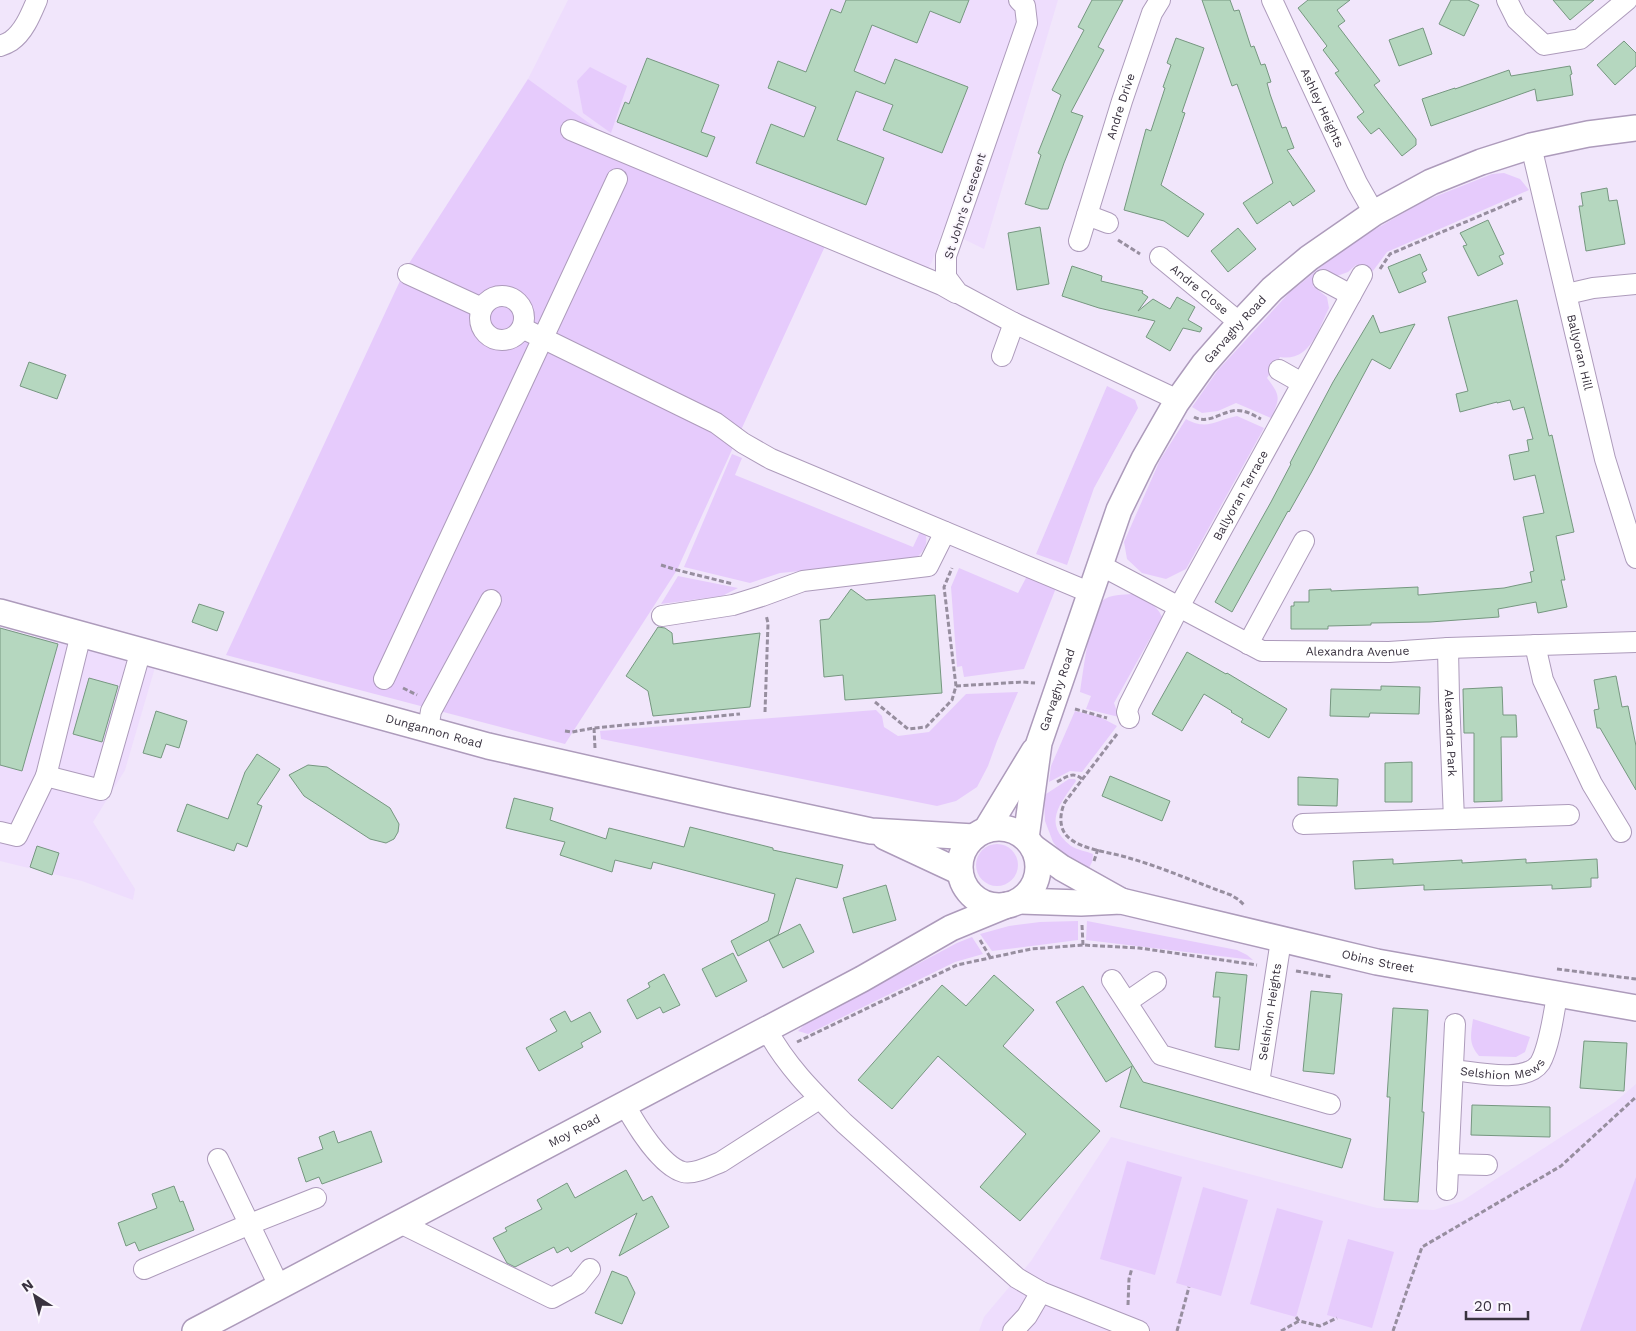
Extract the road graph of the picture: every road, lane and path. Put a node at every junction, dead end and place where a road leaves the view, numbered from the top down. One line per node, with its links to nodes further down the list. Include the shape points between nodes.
1 (37, 0): 7 (street, via 30,18 18,34)
2 (1019, 0): 22 (street, St John's Crescent, via 1025,6 1027,23 946,256 946,277)
3 (1160, 0): 14 (street, Andre Drive, via 1152,13 1122,101)
4 (1272, 0): 13 (street, Ashley Heights)
5 (1508, 0): 6 (street, via 1517,20 1544,45 1580,38)
6 (1627, 0)
7 (0, 46)
8 (1636, 128): 10 (main road, Garvaghy Road)
9 (572, 130): 22 (street)
10 (1531, 146): 12 (street, Ballyoran Hill); 13 (main road, Garvaghy Road, via 1431,182)
11 (617, 179): 29 (street)
12 (1541, 190): 19 (path, via 1390,254 1377,274); 23 (street, Ballyoran Hill)
13 (1374, 213): 27 (main road, Garvaghy Road, via 1309,258 1272,289)
14 (1087, 215): 15 (street); 16 (street, Andre Drive)
15 (1108, 223): 17 (path, via 1114,238 1140,254)
16 (1078, 241)
17 (1160, 257): 27 (street, Andre Close)
18 (408, 274): 25 (street)
19 (1362, 275): 24 (street, Ballyoran Terrace)
20 (1323, 280): 24 (street)
21 (1636, 284): 23 (street)
22 (958, 293): 26 (street)
23 (1567, 294): 38 (street, Ballyoran Hill, via 1605,459)
24 (1351, 295): 32 (street, Ballyoran Terrace)
25 (482, 308): 28 (street, via 486,302 500,296 515,300 524,313); 28 (street, via 480,322 492,338 499,341 512,338)
26 (1014, 323): 30 (street); 33 (street)
27 (1240, 323): 33 (main road, Garvaghy Road, via 1204,364)
28 (522, 328): 29 (street)
29 (543, 338): 35 (street, via 716,423 771,459); 53 (street)
30 (1002, 356)
31 (1278, 370): 32 (street)
32 (1302, 383): 34 (street, Ballyoran Terrace)
33 (1177, 402): 34 (path, via 1199,420 1241,410); 40 (main road, Garvaghy Road, via 1119,510)
34 (1277, 428): 44 (street, Ballyoran Terrace)
35 (944, 532): 36 (street); 42 (street, via 928,566 803,581)
36 (964, 540): 41 (street); 54 (path, via 944,587)
37 (1304, 541): 49 (street)
38 (1635, 552)
39 (661, 565): 42 (path, via 745,586)
40 (1100, 566): 41 (main road, Garvaghy Road); 44 (street, Alexandra Avenue)
41 (1090, 593): 55 (main road, Garvaghy Road)
42 (762, 596): 46 (street); 58 (path, via 768,623)
43 (491, 600): 56 (street)
44 (1179, 607): 49 (street, Alexandra Avenue); 60 (street, Ballyoran Terrace, via 1129,705)
45 (0, 612): 47 (main road, Dungannon Road)
46 (662, 616)
47 (81, 634): 52 (main road, Dungannon Road); 64 (street)
48 (1636, 642): 50 (street, Alexandra Avenue)
49 (1248, 644): 51 (street, Alexandra Avenue, via 1262,651 1389,652)
50 (1535, 646): 51 (street, Alexandra Avenue); 72 (street, via 1544,680 1592,784)
51 (1448, 648): 68 (street, Alexandra Park)
52 (141, 650): 61 (main road, Dungannon Road); 64 (street, via 101,790)
53 (384, 679): 56 (path, via 418,695 422,687)
54 (956, 686): 55 (path, via 1023,682); 57 (path, via 952,700 926,727 908,730)
55 (1055, 695): 60 (path, via 1108,718); 63 (main road, Garvaghy Road)
56 (440, 696): 61 (street, via 431,711)
57 (875, 702)
58 (765, 712)
59 (740, 714): 62 (path, via 572,732)
60 (1127, 722): 65 (path)
61 (428, 729): 70 (main road, Dungannon Road, via 488,746)
62 (565, 730)
63 (1039, 743): 73 (main road, Garvaghy Road); 74 (main road, Garvaghy Road)
64 (46, 776): 71 (street, via 17,836)
65 (1082, 779): 66 (path, via 1073,774); 80 (path, via 1061,810 1062,831 1069,838 1239,900 1245,906)
66 (1054, 784)
67 (1569, 815): 68 (street)
68 (1454, 819): 69 (street)
69 (1304, 824)
70 (871, 831): 73 (main road, Dungannon Road); 75 (main road, Dungannon Road)
71 (0, 832)
72 (1621, 832)
73 (980, 833): 74 (main road, via 1007,828 1018,832); 75 (main road, via 965,847 961,859)
74 (1030, 843): 76 (main road, Obins Street, via 1062,868); 77 (main road, via 1038,858 1036,881 1030,892)
75 (962, 878): 77 (main road, via 971,895 982,902 994,906); 79 (main road)
76 (1122, 901): 77 (main road, Obins Street); 80 (main road, Obins Street)
77 (1014, 903): 79 (main road, Moy Road)
78 (1082, 924): 83 (path)
79 (951, 928): 93 (main road, Moy Road, via 862,980)
80 (1244, 932): 82 (main road, Obins Street)
81 (977, 935): 84 (path)
82 (1281, 940): 85 (street, Selshion Heights); 89 (main road, Obins Street, via 1377,962)
83 (1082, 945): 84 (path, via 1031,949); 85 (path, via 1139,948)
84 (990, 957): 93 (path, via 957,965 809,1037)
85 (1276, 968): 86 (path); 95 (street, Selshion Heights)
86 (1341, 978)
87 (1112, 980): 90 (street)
88 (1156, 982): 90 (street)
89 (1557, 995): 91 (main road, Obins Street); 94 (street, Selshion Mews, via 1545,1052 1539,1065 1510,1076)
90 (1127, 1002): 95 (street, via 1161,1055)
91 (1636, 1008)
92 (1455, 1024): 94 (street, Selshion Mews)
93 (772, 1039): 97 (street); 99 (main road, Moy Road)
94 (1453, 1070): 101 (street, Selshion Mews)
95 (1259, 1083): 98 (street)
96 (1636, 1097): 121 (path, via 1561,1166 1422,1247)
97 (819, 1099): 99 (street, via 720,1162 703,1170 685,1173 668,1165 636,1125); 112 (street, via 1018,1278)
98 (1330, 1104)
99 (625, 1105): 105 (main road, Moy Road)
100 (218, 1159): 106 (street)
101 (1448, 1164): 102 (street); 103 (street, Selshion Mews)
102 (1487, 1165)
103 (1447, 1190)
104 (316, 1198): 106 (street)
105 (400, 1223): 109 (street, via 552,1298 578,1284); 110 (main road, Moy Road)
106 (250, 1224): 108 (street); 110 (street)
107 (1132, 1268): 116 (path, via 1129,1279)
108 (144, 1269)
109 (590, 1269)
110 (279, 1286): 117 (main road, Moy Road)
111 (1189, 1287): 119 (path)
112 (1042, 1292): 116 (street); 118 (street, via 1028,1316)
113 (1296, 1317): 115 (path)
114 (1337, 1318): 115 (path, via 1320,1326)
115 (1299, 1321): 120 (path)
116 (1133, 1328)
117 (195, 1331)
118 (1013, 1331)
119 (1177, 1331)
120 (1281, 1331)
121 (1393, 1331)

